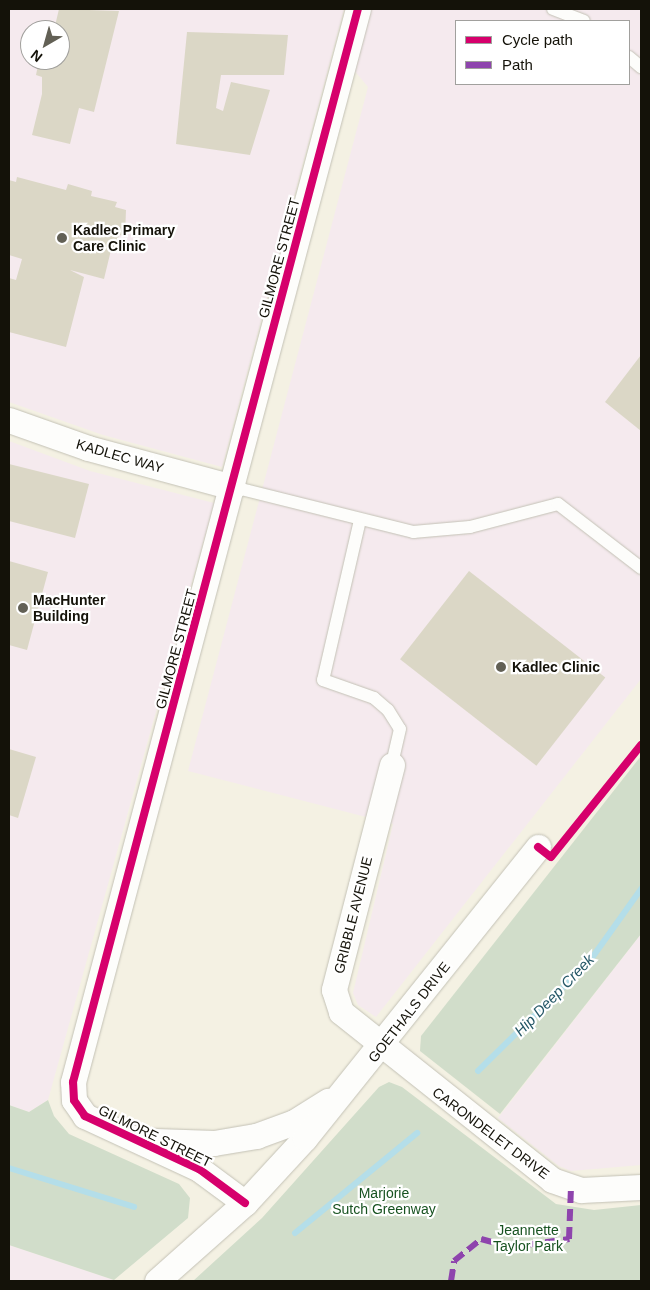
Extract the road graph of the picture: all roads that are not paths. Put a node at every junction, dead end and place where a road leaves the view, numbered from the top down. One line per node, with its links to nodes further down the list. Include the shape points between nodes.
1 (358, 9): 7 (street, GILMORE STREET)
2 (553, 9): 3 (lane)
3 (581, 20)
4 (630, 58): 5 (lane)
5 (641, 67)
6 (9, 420): 7 (street, KADLEC WAY, via 88,448)
7 (233, 487): 8 (lane); 14 (street, GILMORE STREET, via 73,1082 74,1100 81,1113)
8 (360, 520): 9 (lane, via 433,532 558,504); 10 (lane, via 322,680 374,698 388,710 400,729)
9 (641, 568)
10 (392, 765): 12 (street, GRIBBLE AVENUE, via 334,990 336,1002 348,1022)
11 (538, 847): 12 (street, GOETHALS DRIVE)
12 (381, 1048): 13 (street, GOETHALS DRIVE); 15 (street, CARONDELET DRIVE, via 561,1185 593,1190)
13 (360, 1074): 14 (street, via 313,1110 256,1136 189,1144); 16 (street, GOETHALS DRIVE)
14 (128, 1136): 16 (street, GILMORE STREET, via 199,1169)
15 (641, 1187)
16 (245, 1203): 17 (street, GOETHALS DRIVE)
17 (158, 1281)

